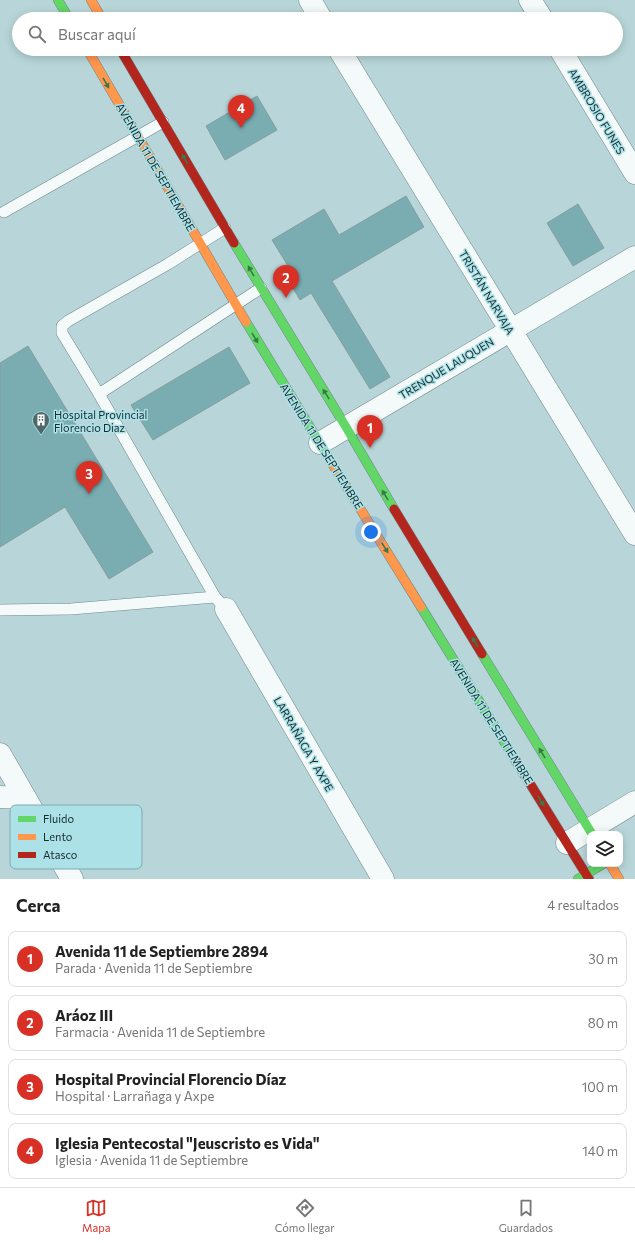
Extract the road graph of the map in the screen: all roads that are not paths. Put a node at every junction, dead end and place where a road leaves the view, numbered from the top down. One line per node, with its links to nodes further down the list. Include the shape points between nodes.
1 (58, 0): 5 (main road)
2 (91, 0): 6 (main road)
3 (310, 0): 7 (street)
4 (530, 0): 8 (street)
5 (65, 12)
6 (98, 12)
7 (317, 12)
8 (538, 12)
9 (91, 56): 14 (main road, AVENIDA 11 DE SEPTIEMBRE, one-way to 14)
10 (124, 56): 13 (main road)
11 (343, 56): 22 (street, TRISTÁN NARVAJA)
12 (564, 56): 15 (street, AMBROSIO FUNES)
13 (163, 122): 14 (lane); 17 (main road, one-way to 13)
14 (137, 136): 16 (lane); 18 (main road, AVENIDA 11 DE SEPTIEMBRE)
15 (635, 173)
16 (4, 212)
17 (225, 228): 18 (lane); 20 (main road, one-way to 17)
18 (200, 243): 21 (main road, AVENIDA 11 DE SEPTIEMBRE); 23 (lane, via 62,326 62,333)
19 (635, 257): 22 (street, TRENQUE LAUQUEN)
20 (261, 288): 21 (lane); 24 (main road, one-way to 20)
21 (235, 304): 23 (lane); 25 (main road, AVENIDA 11 DE SEPTIEMBRE, one-way to 25)
22 (510, 330): 24 (street, TRENQUE LAUQUEN); 26 (street, TRISTÁN NARVAJA)
23 (99, 394): 27 (lane)
24 (346, 427): 25 (street, TRENQUE LAUQUEN); 34 (main road, one-way to 24)
25 (320, 443): 37 (main road, AVENIDA 11 DE SEPTIEMBRE, one-way to 37)
26 (635, 534)
27 (220, 603): 28 (lane); 43 (street, LARRAÑAGA Y AXPE)
28 (0, 610)
29 (0, 754): 31 (street)
30 (0, 797): 31 (street)
31 (25, 798): 33 (street)
32 (635, 802): 35 (street)
33 (29, 805)
34 (589, 831)
35 (592, 831)
36 (587, 833): 37 (street)
37 (567, 843): 41 (main road, AVENIDA 11 DE SEPTIEMBRE)
38 (599, 867): 41 (main road)
39 (612, 867): 44 (main road)
40 (66, 869): 42 (street)
41 (584, 877)
42 (72, 879)
43 (383, 879)
44 (619, 879)

